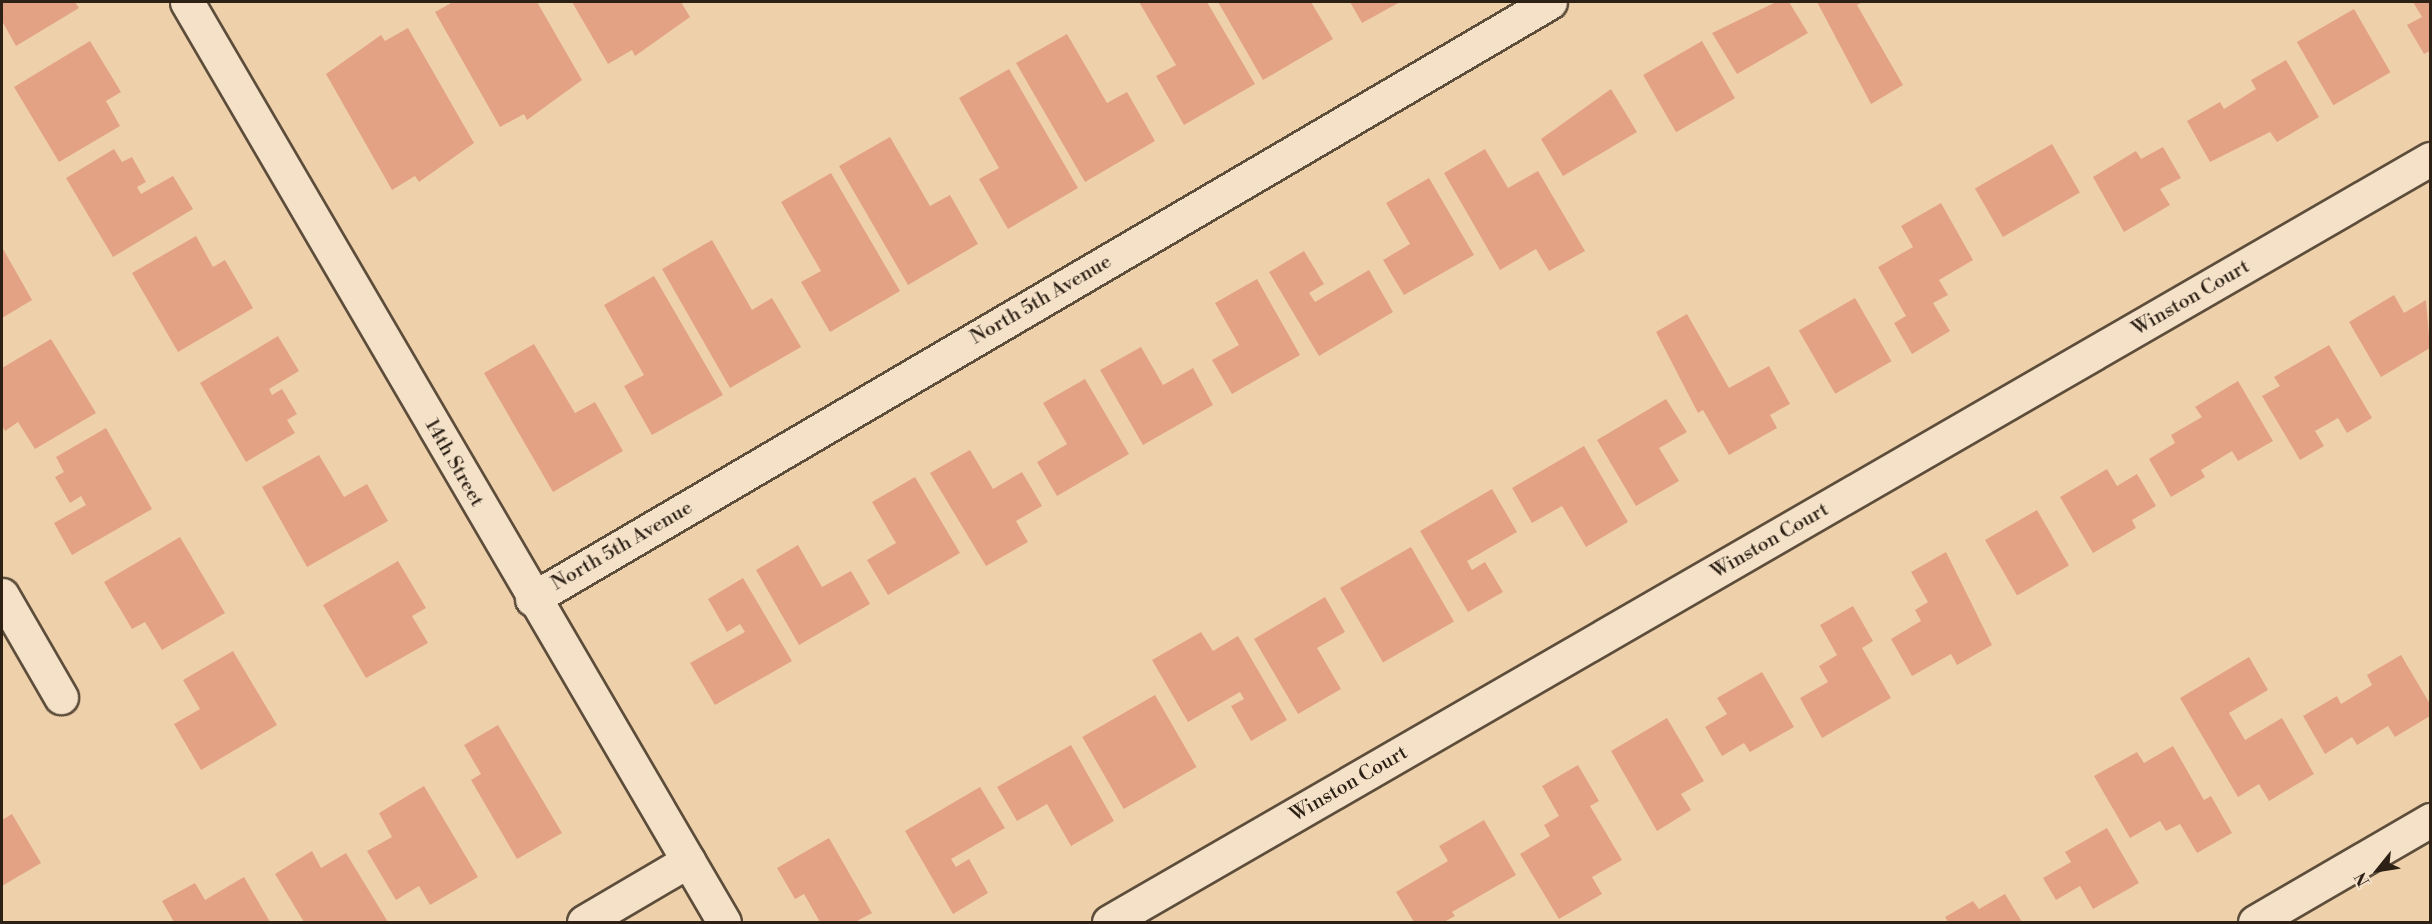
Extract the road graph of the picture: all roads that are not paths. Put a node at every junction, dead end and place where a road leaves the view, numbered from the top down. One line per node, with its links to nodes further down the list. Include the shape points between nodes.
1 (187, 2): 5 (street, 14th Street)
2 (1550, 2): 5 (street, North 5th Avenue)
3 (2430, 159): 11 (street, Winston Court)
4 (2, 595): 6 (street)
5 (532, 599): 8 (street, 14th Street)
6 (62, 697)
7 (2430, 820): 12 (street)
8 (688, 861): 9 (street); 10 (street, 14th Street)
9 (584, 922)
10 (724, 922)
11 (1109, 922)
12 (2255, 922)

